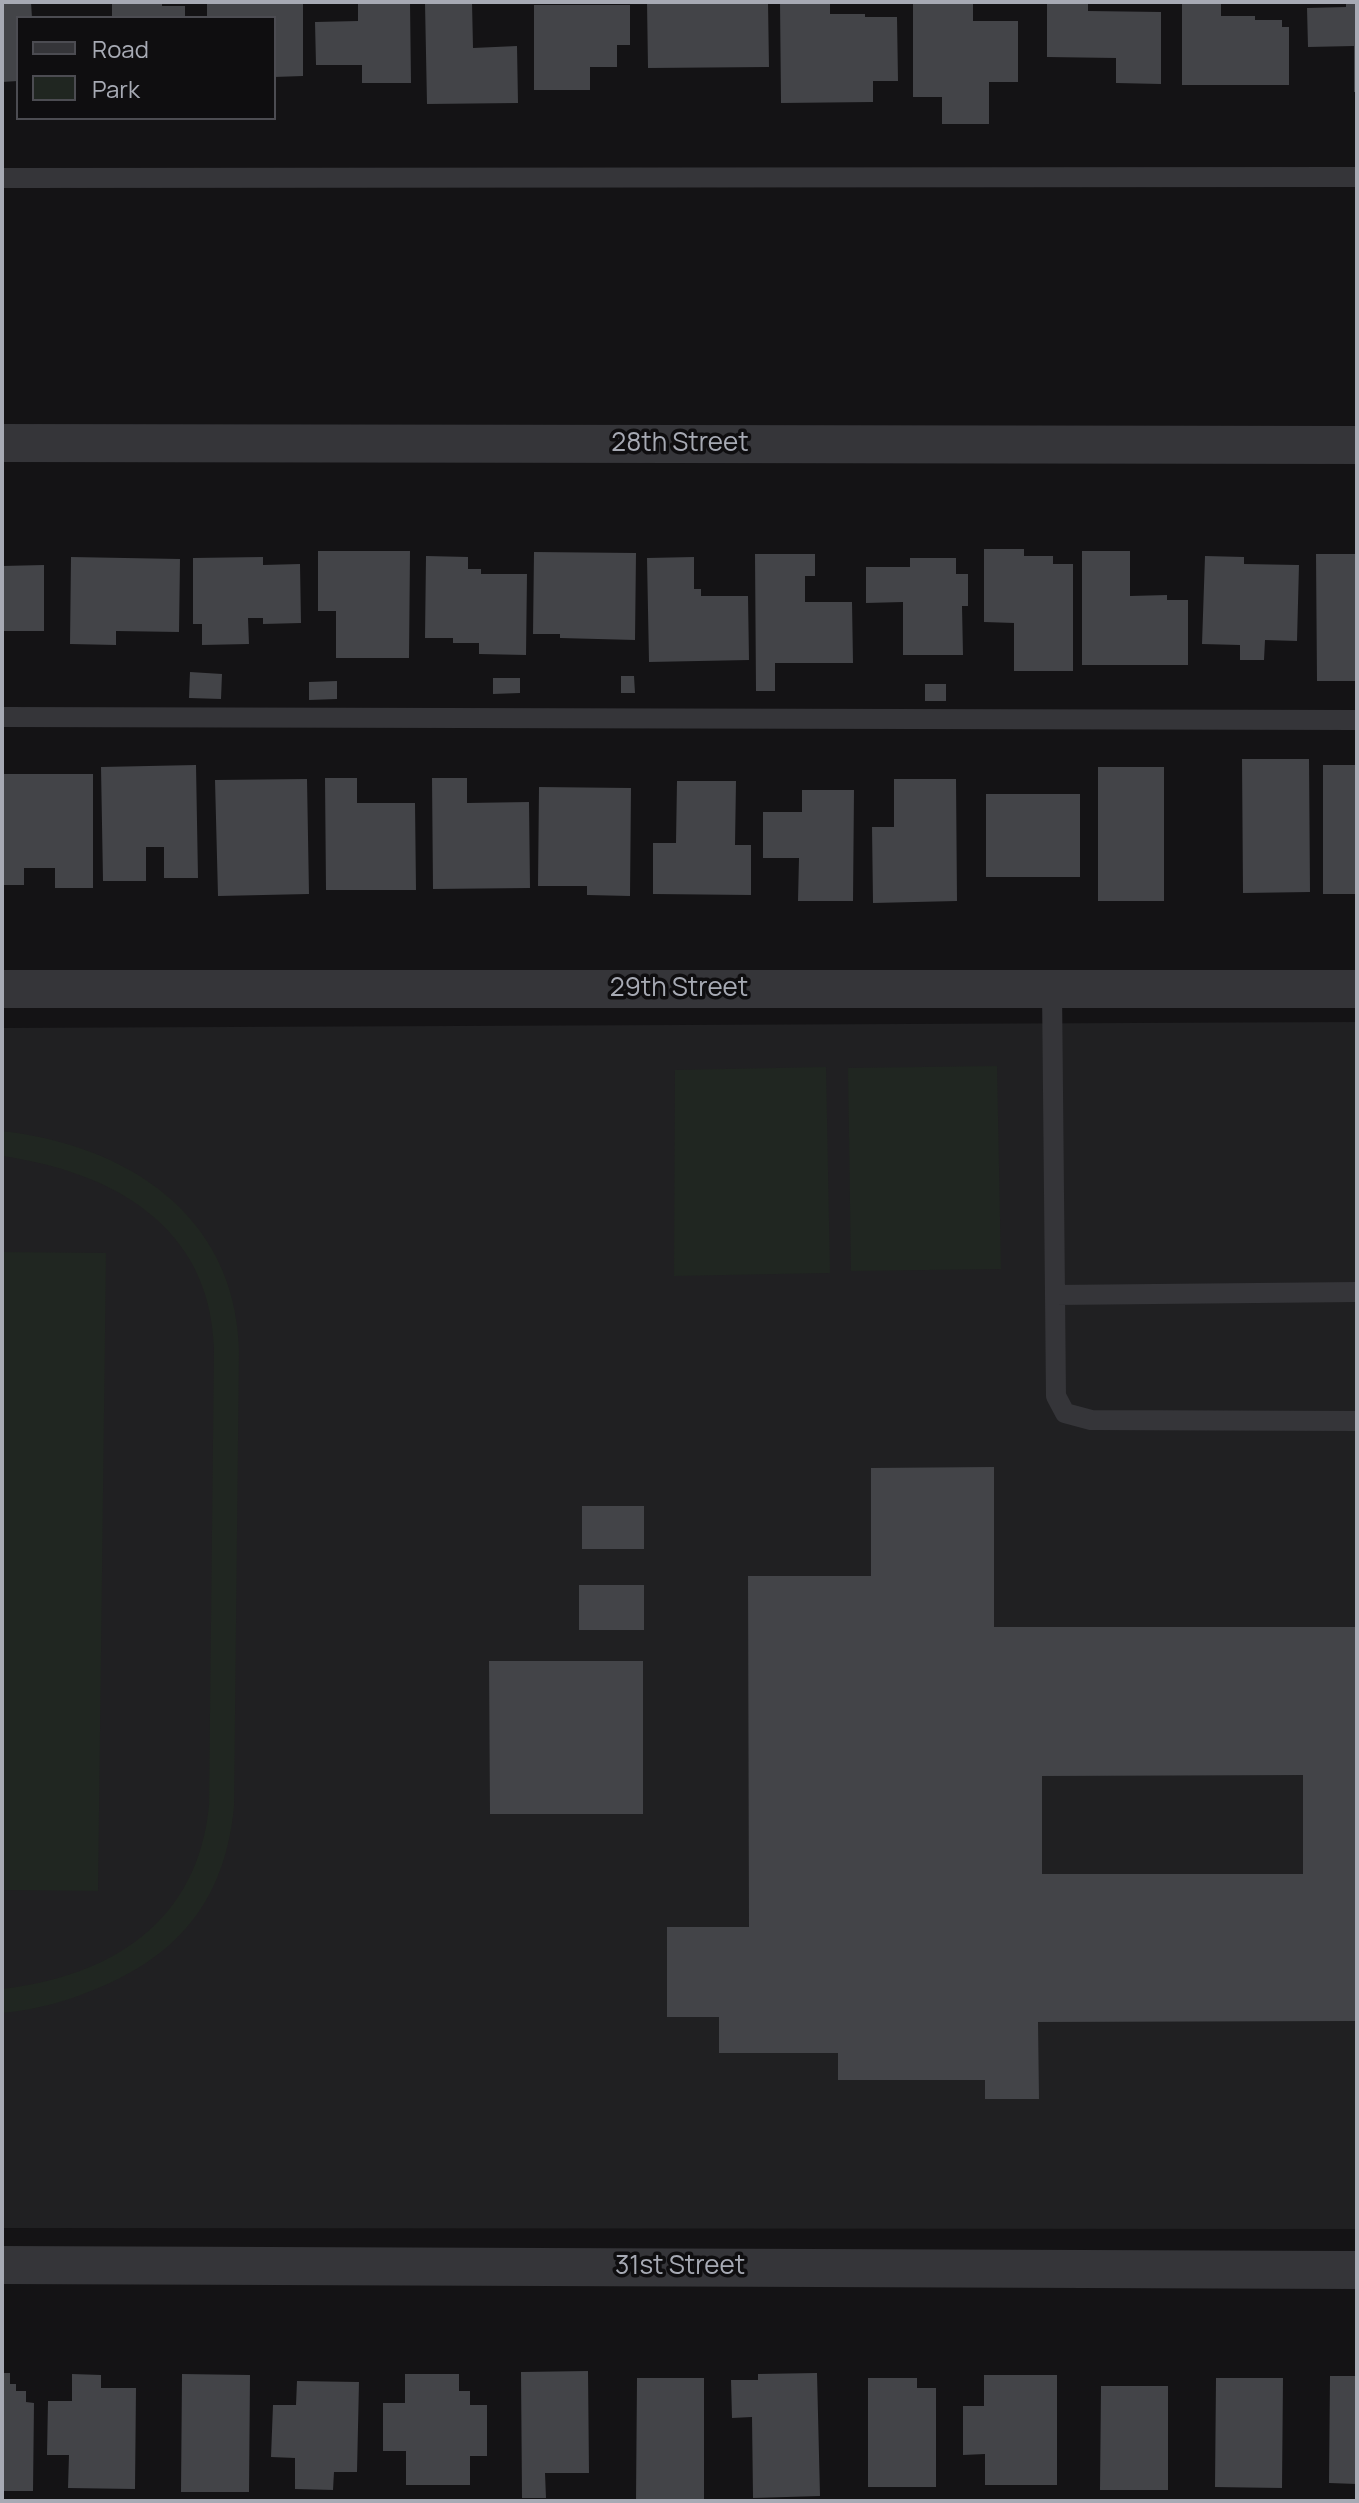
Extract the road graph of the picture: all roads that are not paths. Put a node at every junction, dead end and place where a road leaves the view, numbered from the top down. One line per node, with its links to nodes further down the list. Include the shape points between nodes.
1 (1357, 177): 2 (lane)
2 (2, 178)
3 (2, 443): 4 (street, 28th Street)
4 (1357, 445)
5 (2, 717): 6 (lane)
6 (1357, 720)
7 (2, 989): 8 (street, 29th Street)
8 (1052, 989): 9 (street, 29th Street); 11 (lane)
9 (1357, 989)
10 (1357, 1292): 11 (lane)
11 (1055, 1295): 12 (lane, via 1056,1396 1065,1413 1091,1420)
12 (1357, 1421)
13 (2, 2265): 14 (street, 31st Street)
14 (1357, 2270)

